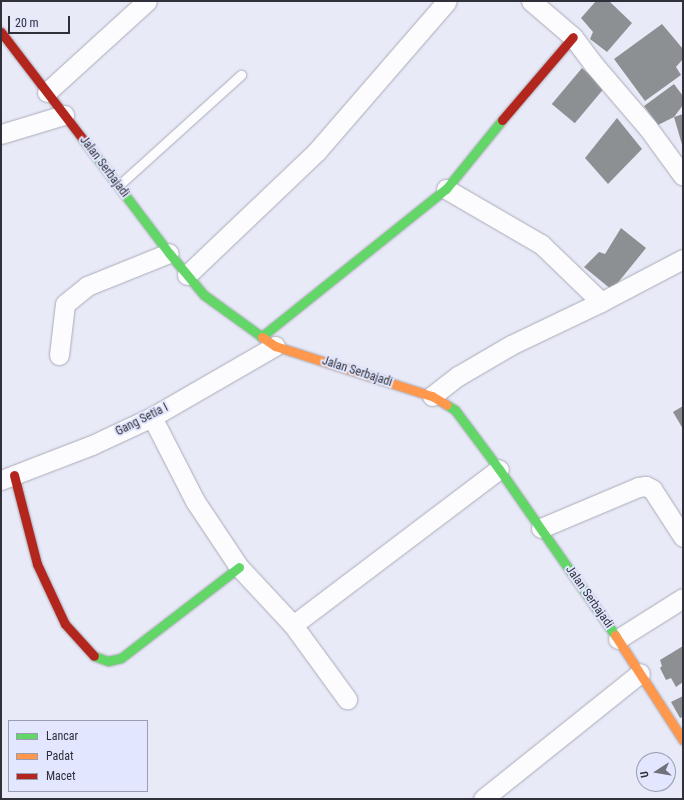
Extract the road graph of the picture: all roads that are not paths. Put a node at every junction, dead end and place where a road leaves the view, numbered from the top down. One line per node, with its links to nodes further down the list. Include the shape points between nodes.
1 (147, 1): 7 (street)
2 (447, 1): 15 (street, via 317,151)
3 (531, 1): 5 (street)
4 (1, 32): 7 (street, Jalan Serbajadi)
5 (573, 37): 10 (street, via 648,128); 12 (street)
6 (242, 75): 11 (lane)
7 (47, 92): 8 (street, Jalan Serbajadi)
8 (64, 115): 9 (street); 11 (street, Jalan Serbajadi)
9 (1, 134)
10 (683, 176)
11 (118, 186): 13 (street, Jalan Serbajadi)
12 (446, 189): 16 (street, via 541,244); 17 (street)
13 (169, 253): 15 (street, Jalan Serbajadi); 18 (street, via 88,286 65,304)
14 (683, 259): 16 (street)
15 (187, 275): 17 (street, Jalan Serbajadi, via 204,295)
16 (601, 302): 19 (street, via 511,345 458,376)
17 (268, 342): 19 (street, Jalan Serbajadi); 20 (street, Gang Setia I)
18 (59, 355)
19 (432, 396): 21 (street, Jalan Serbajadi, via 455,410)
20 (152, 417): 22 (street, Gang Setia I, via 92,445); 25 (street, via 195,501)
21 (499, 469): 23 (street, Jalan Serbajadi); 27 (street)
22 (7, 477): 25 (street, via 37,564 65,624 89,652 99,659 108,661 121,658)
23 (541, 528): 24 (street, via 638,487 646,486 652,489); 28 (street, Jalan Serbajadi)
24 (683, 537)
25 (238, 567): 27 (street)
26 (683, 598): 28 (street)
27 (293, 625): 30 (street)
28 (618, 639): 29 (street, Jalan Serbajadi)
29 (640, 673): 31 (street, Jalan Serbajadi); 32 (street)
30 (347, 699)
31 (683, 740)
32 (483, 799)

